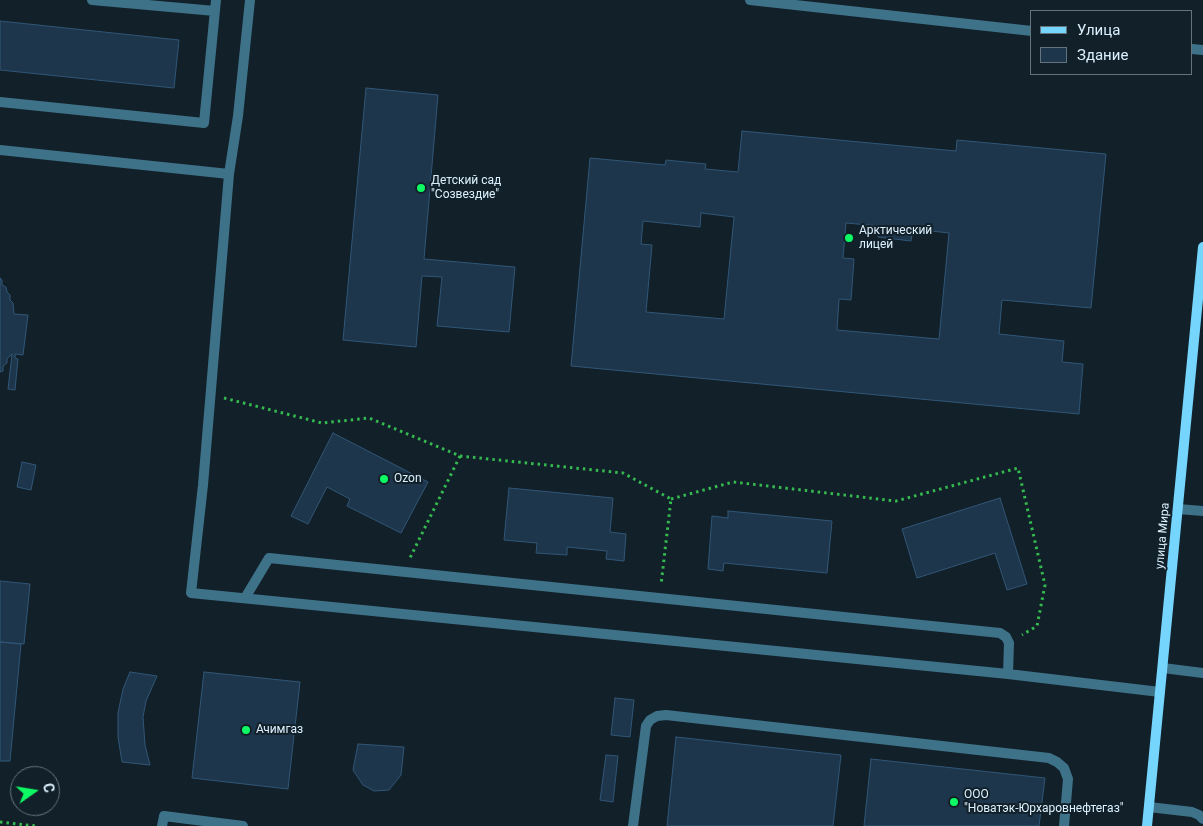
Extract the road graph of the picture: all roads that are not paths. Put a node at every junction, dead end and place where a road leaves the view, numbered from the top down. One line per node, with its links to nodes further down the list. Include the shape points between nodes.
1 (92, 0): 4 (lane)
2 (250, 0): 8 (lane)
3 (750, 0): 5 (lane)
4 (216, 5): 6 (lane, via 204,123)
5 (1030, 31)
6 (0, 102)
7 (0, 150): 8 (lane)
8 (229, 174): 13 (lane, via 191,593)
9 (1203, 247): 10 (main road, улица Мира)
10 (1202, 274): 11 (main road, улица Мира)
11 (1178, 509): 12 (lane); 14 (main road, улица Мира)
12 (1203, 511)
13 (245, 598): 16 (lane); 16 (lane, via 269,558 1000,633 1009,643)
14 (1163, 668): 15 (lane); 17 (main road, улица Мира)
15 (1203, 673)
16 (1008, 674): 17 (lane)
17 (1160, 692): 18 (main road, улица Мира)
18 (1149, 807): 19 (lane, via 1192,812); 24 (main road, улица Мира)
19 (1203, 819)
20 (162, 826): 21 (lane, via 164,816)
21 (243, 826)
22 (634, 826): 23 (lane, via 646,726 657,716 666,715 1049,758 1064,768 1068,779)
23 (1064, 826)
24 (1147, 826)

